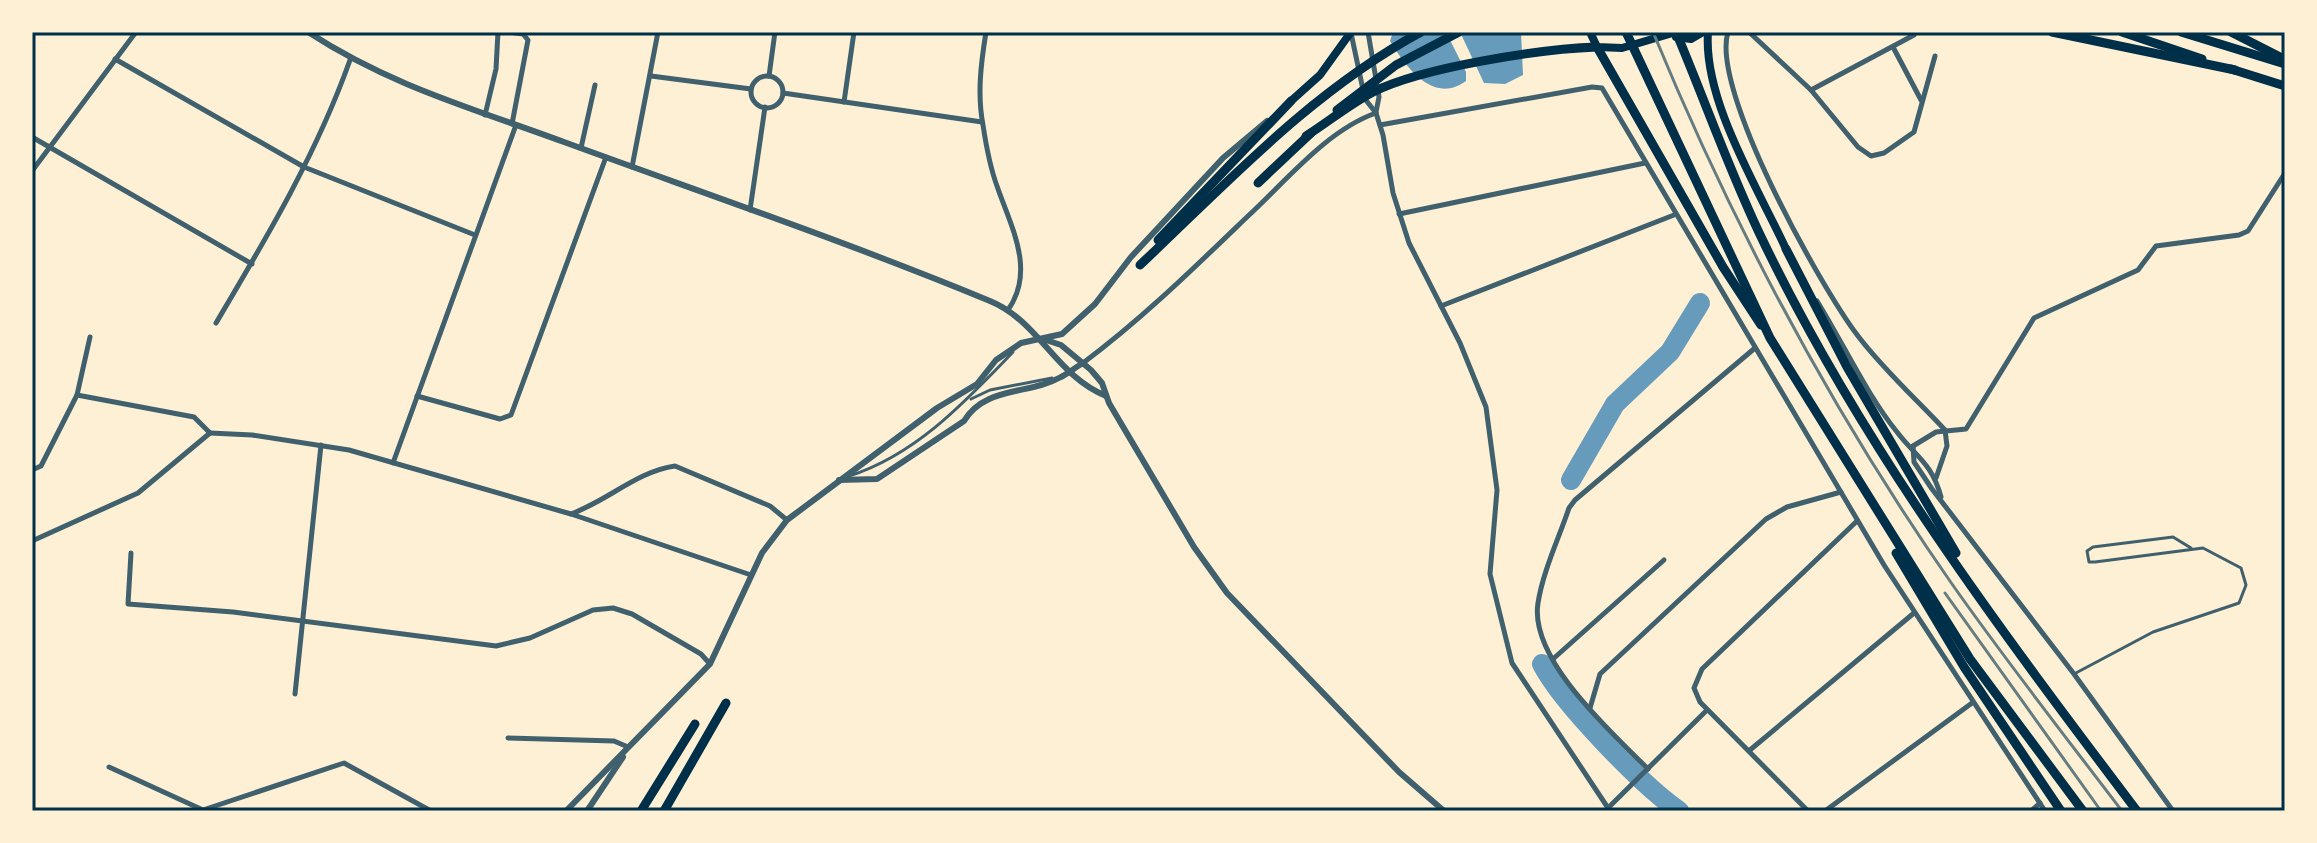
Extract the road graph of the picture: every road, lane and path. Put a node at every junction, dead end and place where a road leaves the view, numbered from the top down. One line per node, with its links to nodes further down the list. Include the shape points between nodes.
1 (136, 32): 27 (street)
2 (308, 32): 28 (street)
3 (498, 32): 43 (street)
4 (508, 32): 45 (street, via 528,40)
5 (658, 32): 31 (street)
6 (775, 32): 32 (street)
7 (854, 32): 40 (street)
8 (986, 32): 44 (street)
9 (1351, 32): 39 (main road, via 1320,75); 42 (street, via 1365,99)
10 (1368, 32): 42 (street, via 1379,97)
11 (1421, 32): 39 (highway, via 1355,70 1310,105 1140,265 1151,247)
12 (1459, 32): 47 (highway, via 1362,88)
13 (1590, 32): 24 (main road)
14 (1626, 32): 68 (highway)
15 (1706, 32): 22 (main road, via 1682,40); 62 (main road, via 1711,77)
16 (1728, 32): 80 (street, via 1725,59 1731,87 1789,219 1859,338)
17 (1749, 32): 36 (street)
18 (2052, 32): 30 (highway)
19 (2122, 32): 30 (highway)
20 (2181, 32): 29 (highway)
21 (2231, 32): 29 (highway)
22 (1675, 33): 24 (main road, via 1622,48); 100 (highway, via 1765,245 1871,437)
23 (1914, 35): 25 (street)
24 (1597, 47): 47 (highway, via 1450,69 1388,85); 68 (highway, via 1723,267)
25 (1893, 47): 36 (street); 38 (street)
26 (1935, 56): 38 (street)
27 (115, 59): 49 (street); 53 (street)
28 (350, 60): 43 (street); 53 (street, via 330,118)
29 (2285, 62)
30 (2235, 70): 34 (highway)
31 (651, 76): 35 (street); 54 (street)
32 (769, 76): 35 (street, via 758,79); 37 (street, via 780,82)
33 (595, 85): 50 (street)
34 (2285, 86)
35 (751, 89): 41 (street, via 754,101)
36 (1811, 90): 38 (street, via 1871,156 1914,132)
37 (783, 93): 40 (street); 41 (street, via 777,104)
38 (1921, 100)
39 (1291, 101): 69 (street, via 1223,158 1095,304 1062,334)
40 (844, 102): 44 (street)
41 (765, 107): 58 (street)
42 (1376, 113): 46 (street); 72 (street, via 1356,120 1303,164 1167,295)
43 (485, 115): 45 (street)
44 (982, 122): 65 (street, via 1020,250 1019,286)
45 (514, 124): 50 (street); 61 (street)
46 (1380, 125): 52 (street, via 1598,87); 59 (street)
47 (1306, 136): 57 (highway)
48 (32, 137): 49 (street)
49 (49, 147): 55 (street); 63 (street)
50 (581, 148): 51 (street)
51 (606, 157): 54 (street); 76 (street, via 511,415 500,419)
52 (1645, 163): 59 (street); 60 (street)
53 (304, 167): 61 (street); 63 (street)
54 (632, 167): 58 (street)
55 (32, 171)
56 (2285, 173): 80 (street, via 2248,231 2156,246 2138,270 2034,318 1966,429)
57 (1258, 183)
58 (750, 210): 65 (street)
59 (1399, 214): 64 (street)
60 (1674, 215): 64 (street); 71 (street)
61 (475, 235): 76 (street)
62 (1786, 249): 83 (street, via 1898,434); 100 (highway, via 1847,367)
63 (252, 264): 66 (street)
64 (1441, 306): 116 (street, via 1480,386 1493,440 1497,490 1490,574 1512,663)
65 (1008, 310): 69 (street)
66 (216, 323)
67 (90, 337): 75 (street)
68 (1770, 338): 79 (highway)
69 (1042, 339): 70 (street); 72 (street, via 1061,345); 73 (street, via 1047,352)
70 (1021, 343): 78 (lane); 87 (street, via 996,360 964,394)
71 (1756, 348): 88 (street); 101 (street, via 1569,508 1538,603 1538,626)
72 (1083, 363): 73 (street); 77 (street, via 1102,383)
73 (1069, 371): 74 (street); 77 (street)
74 (1062, 377): 78 (lane, via 990,390); 87 (street, via 992,396 877,479)
75 (77, 395): 81 (street, via 194,417); 85 (street, via 41,466)
76 (417, 396): 84 (street)
77 (1106, 396): 123 (street, via 1194,547 1227,593 1399,772)
78 (968, 401): 87 (lane, via 886,461)
79 (1823, 425): 128 (highway, via 1964,667); 129 (highway, via 1970,659)
80 (1945, 430): 83 (street); 86 (street, via 1947,446)
81 (210, 433): 82 (street); 93 (street, via 138,493)
82 (321, 445): 84 (street); 99 (street)
83 (1913, 446): 86 (street); 89 (street, via 1914,462)
84 (393, 463): 90 (street)
85 (32, 470)
86 (1936, 478): 89 (street)
87 (839, 480): 91 (street)
88 (1841, 492): 92 (street); 107 (street, via 1787,507 1766,519 1600,674)
89 (1943, 502): 103 (street)
90 (571, 514): 91 (street, via 675,466 770,506); 97 (street)
91 (787, 520): 97 (street)
92 (1857, 521): 98 (street); 108 (street, via 1702,669 1694,688)
93 (32, 541)
94 (2191, 548): 94 (lane, via 2095,562 2087,557 2093,547 2173,537); 103 (lane, via 2214,552 2241,568 2246,585 2239,603 2153,632)
95 (131, 553): 99 (street, via 128,604)
96 (1664, 560): 101 (street)
97 (751, 575): 102 (street)
98 (1914, 613): 106 (street); 112 (street)
99 (302, 621): 102 (street, via 496,646 530,638 593,610 613,608 632,614); 104 (street)
100 (2004, 636): 130 (highway)
101 (1553, 659): 107 (street)
102 (710, 664): 111 (street)
103 (2074, 674): 131 (street)
104 (295, 694)
105 (726, 703): 122 (highway)
106 (1972, 703): 115 (street); 125 (street)
107 (1590, 709): 114 (street)
108 (1707, 710): 112 (street); 114 (street)
109 (695, 724): 121 (highway)
110 (508, 738): 111 (street, via 614,741)
111 (629, 748): 119 (street); 120 (street)
112 (1750, 750): 124 (street)
113 (109, 767): 117 (street)
114 (1648, 769): 116 (street)
115 (2040, 803): 126 (street); 127 (street)
116 (1609, 809)
117 (204, 810): 118 (street, via 344,763)
118 (431, 811)
119 (566, 811)
120 (587, 811)
121 (641, 811)
122 (664, 811)
123 (1444, 811)
124 (1808, 811)
125 (1825, 811)
126 (2031, 811)
127 (2045, 811)
128 (2061, 811)
129 (2083, 811)
130 (2137, 811)
131 (2173, 811)

